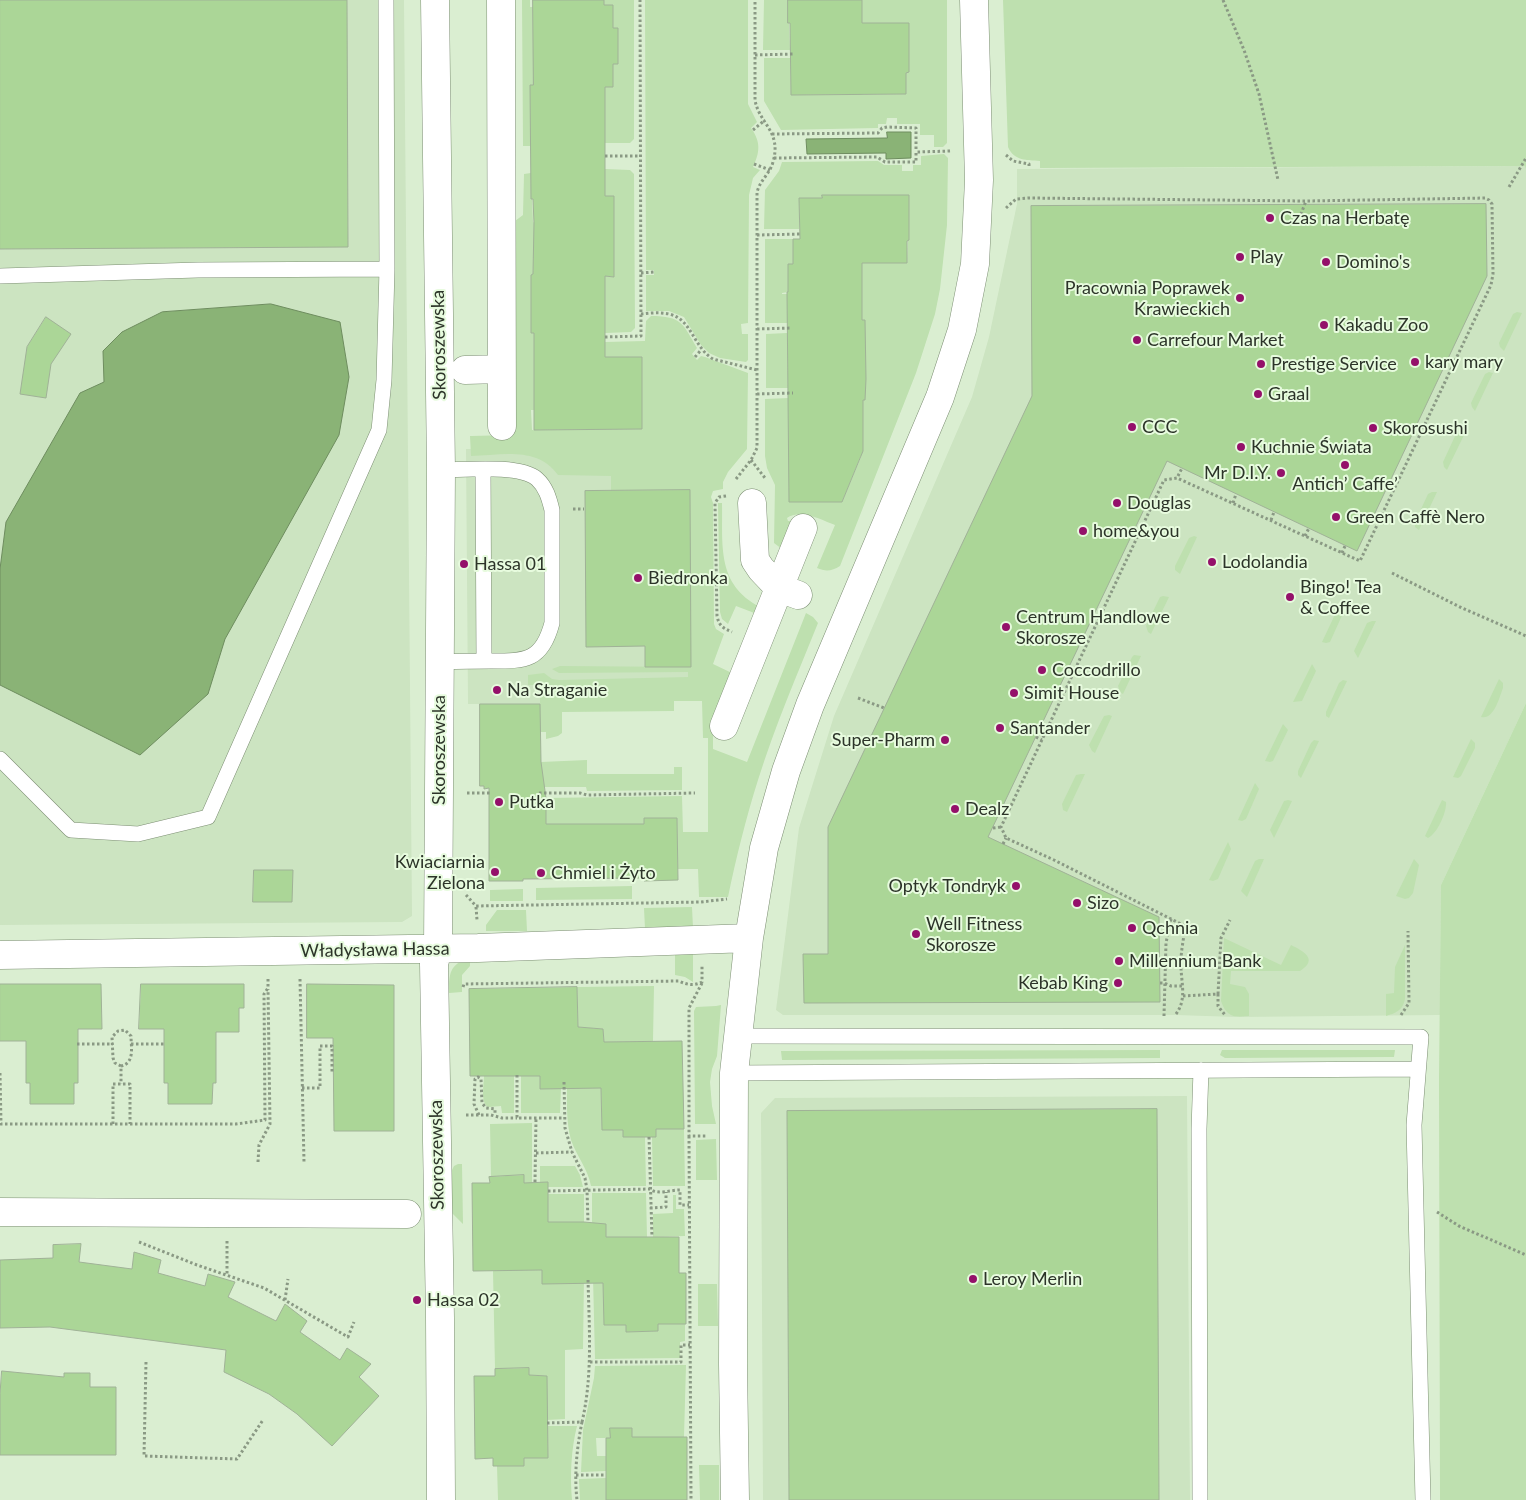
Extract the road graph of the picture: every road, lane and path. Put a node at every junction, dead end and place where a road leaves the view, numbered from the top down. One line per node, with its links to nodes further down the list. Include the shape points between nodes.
1 (386, 0): 28 (lane)
2 (435, 0): 45 (street, Skoroszewska)
3 (500, 0): 42 (street)
4 (640, 0): 15 (path)
5 (755, 0): 9 (path)
6 (974, 0): 118 (street, via 979,180 975,264 962,330 940,397 810,705 786,771 764,848)
7 (1223, 0): 21 (path, via 1258,94)
8 (793, 54): 9 (path)
9 (755, 55): 10 (path, via 755,100)
10 (765, 120): 11 (path); 12 (path)
11 (753, 130)
12 (772, 134): 13 (path, via 878,133 887,127 916,128); 16 (path)
13 (916, 152): 16 (path, via 916,162 885,162 877,157); 18 (path, via 954,151)
14 (605, 156): 15 (path)
15 (640, 156): 30 (path)
16 (774, 158): 20 (path)
17 (1526, 158): 22 (path)
18 (954, 160)
19 (754, 164): 20 (path)
20 (770, 170): 27 (path, via 760,183 757,194)
21 (1278, 180)
22 (1509, 187)
23 (1306, 201): 24 (path, via 1029,196 1016,199); 25 (path); 34 (path, via 1489,200 1492,204 1493,274)
24 (1004, 214)
25 (1299, 219)
26 (801, 234): 27 (path)
27 (756, 235): 36 (path)
28 (387, 269): 31 (lane); 94 (lane, via 384,380 379,430 208,817 138,834 71,830)
29 (654, 272): 30 (path)
30 (641, 273): 32 (path)
31 (0, 276)
32 (641, 314): 37 (path, via 641,336); 40 (path, via 669,314 682,319)
33 (1466, 319): 34 (path)
34 (1473, 322): 39 (path)
35 (792, 328): 36 (path)
36 (757, 329): 43 (path)
37 (605, 337)
38 (1455, 344): 39 (path)
39 (1461, 346): 46 (path)
40 (701, 350): 41 (path); 43 (path, via 712,359)
41 (695, 357)
42 (501, 370): 45 (street); 49 (street)
43 (757, 370): 48 (path)
44 (1442, 370): 46 (path)
45 (452, 371): 53 (street, Skoroszewska)
46 (1448, 372): 51 (path)
47 (793, 393): 48 (path)
48 (757, 394): 56 (path, via 755,455)
49 (502, 426)
50 (1406, 447): 51 (path)
51 (1412, 450): 58 (path)
52 (1182, 468): 55 (path)
53 (441, 470): 54 (lane); 84 (street, Skoroszewska)
54 (483, 470): 82 (lane); 82 (lane, via 509,469 535,477 548,494 552,510 552,623 549,635 530,657 519,661)
55 (1177, 478): 61 (path); 64 (path, via 1164,480)
56 (734, 483)
57 (1389, 483): 58 (path)
58 (1395, 486): 69 (path)
59 (1236, 494): 61 (path)
60 (742, 500): 76 (street, via 755,560); 79 (path, via 719,497 716,503 716,616 718,624)
61 (1233, 503): 65 (path)
62 (1274, 512): 65 (path)
63 (1140, 518): 64 (path)
64 (1145, 520): 73 (path)
65 (1271, 520): 70 (path)
66 (1369, 526): 69 (path)
67 (803, 528): 76 (street)
68 (1309, 528): 70 (path)
69 (1375, 528): 74 (path, via 1360,561)
70 (1305, 536): 74 (path)
71 (1127, 545): 73 (path)
72 (1346, 546): 74 (path)
73 (1132, 548): 78 (path)
74 (1342, 553)
75 (1392, 572): 80 (path)
76 (789, 592): 91 (street)
77 (1104, 595): 78 (path)
78 (1109, 597): 83 (path)
79 (734, 633)
80 (1526, 636)
81 (1073, 659): 83 (path)
82 (484, 661): 84 (lane)
83 (1079, 661): 86 (path)
84 (440, 662): 119 (street, Skoroszewska)
85 (1063, 681): 86 (path)
86 (1069, 684): 90 (path)
87 (858, 698): 88 (path)
88 (884, 708)
89 (1048, 711): 90 (path)
90 (1055, 714): 93 (path)
91 (724, 726)
92 (1036, 737): 93 (path)
93 (1042, 740): 96 (path)
94 (0, 759)
95 (1018, 775): 96 (path)
96 (1024, 777): 102 (path)
97 (464, 793): 98 (path)
98 (491, 793)
99 (539, 793): 100 (path)
100 (695, 794)
101 (999, 814): 102 (path)
102 (1006, 817): 103 (path)
103 (1001, 827): 104 (path); 105 (path)
104 (992, 828)
105 (1006, 838): 106 (path); 107 (path)
106 (1003, 844)
107 (1054, 860): 108 (path); 109 (path)
108 (1051, 866)
109 (1090, 878): 110 (path); 111 (path)
110 (1088, 884)
111 (1108, 887): 112 (path); 114 (path)
112 (1105, 892)
113 (476, 906): 116 (path)
114 (1171, 919): 120 (path); 129 (path, via 1185,926)
115 (1230, 920): 130 (path, via 1221,938)
116 (478, 928)
117 (1408, 931): 134 (path, via 1409,1003)
118 (749, 938): 119 (street, Władysława Hassa); 136 (street)
119 (438, 949): 122 (street, Władysława Hassa); 195 (street, Skoroszewska, via 434,964)
120 (1166, 952): 121 (path); 126 (path)
121 (1160, 953)
122 (0, 955)
123 (702, 964): 124 (path)
124 (702, 982): 128 (path, via 691,985 679,981); 161 (path, via 689,1008)
125 (1160, 983): 126 (path)
126 (1164, 983): 129 (path); 132 (path)
127 (300, 984): 150 (path)
128 (464, 984)
129 (1182, 986): 131 (path)
130 (1218, 994): 131 (path); 135 (path, via 1218,1006)
131 (1183, 996): 133 (path)
132 (1164, 1013)
133 (1176, 1015)
134 (1399, 1017)
135 (1229, 1018)
136 (737, 1036): 142 (lane, via 1420,1036); 146 (street)
137 (78, 1044): 138 (path)
138 (113, 1044): 139 (path, via 112,1037 125,1030 131,1036); 141 (path, via 113,1058)
139 (131, 1044): 140 (path); 141 (path, via 130,1061)
140 (166, 1044)
141 (121, 1066): 149 (path)
142 (1418, 1069): 143 (lane); 172 (lane, via 1414,1125)
143 (1201, 1070): 146 (lane); 199 (lane)
144 (0, 1073): 151 (path)
145 (332, 1073): 150 (path, via 332,1046 320,1046 320,1088)
146 (734, 1073): 160 (street)
147 (518, 1075): 155 (path)
148 (564, 1082): 157 (path)
149 (121, 1084): 158 (path, via 113,1084); 159 (path, via 130,1084)
150 (302, 1088): 166 (path)
151 (0, 1106): 158 (path, via 1,1124)
152 (466, 1115): 153 (path)
153 (478, 1115): 154 (path); 154 (path, via 474,1104 478,1077 481,1079 482,1103 486,1108 495,1109)
154 (495, 1115): 155 (path)
155 (517, 1118): 156 (path)
156 (536, 1118): 157 (path); 164 (path)
157 (564, 1118): 163 (path)
158 (113, 1124): 159 (path)
159 (130, 1124): 165 (path, via 236,1124 265,1120 264,994 268,986 270,1124 259,1145)
160 (734, 1135): 161 (path); 198 (street)
161 (689, 1136): 173 (path)
162 (649, 1137): 168 (path)
163 (572, 1152): 164 (path); 169 (path, via 580,1165)
164 (536, 1153): 167 (path)
165 (258, 1162)
166 (304, 1162)
167 (536, 1182)
168 (650, 1189): 169 (path); 171 (path); 174 (path)
169 (587, 1190): 170 (path); 177 (path)
170 (548, 1191)
171 (666, 1192): 173 (path, via 680,1190 680,1205); 174 (path, via 666,1207)
172 (1416, 1199): 181 (path, via 1459,1226); 200 (lane)
173 (689, 1205): 187 (path)
174 (650, 1208): 178 (path)
175 (0, 1212): 176 (street)
176 (407, 1214)
177 (588, 1222)
178 (652, 1237)
179 (227, 1240): 182 (path)
180 (138, 1242): 182 (path)
181 (1526, 1255)
182 (227, 1276): 185 (path, via 264,1288)
183 (588, 1278): 189 (path)
184 (288, 1279): 185 (path)
185 (285, 1300): 186 (path, via 348,1337)
186 (354, 1322)
187 (690, 1344): 189 (path, via 681,1345 681,1362); 197 (path)
188 (146, 1362): 190 (path, via 144,1456 237,1460)
189 (590, 1362): 191 (path)
190 (264, 1420)
191 (582, 1422): 192 (path); 193 (path)
192 (547, 1423)
193 (576, 1475): 194 (path); 196 (path)
194 (606, 1475)
195 (440, 1500)
196 (577, 1500)
197 (691, 1500)
198 (735, 1500)
199 (1200, 1500)
200 (1423, 1500)

